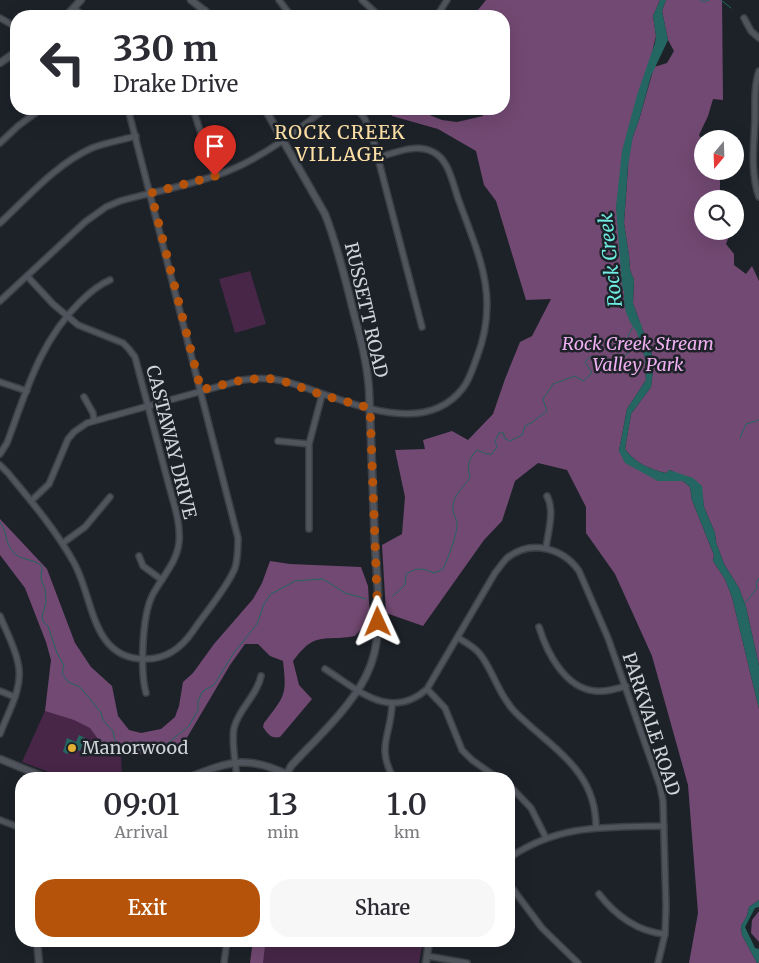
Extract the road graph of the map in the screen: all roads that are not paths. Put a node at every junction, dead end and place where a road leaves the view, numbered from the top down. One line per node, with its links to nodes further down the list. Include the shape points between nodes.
1 (82, 0): 4 (street)
2 (191, 0): 6 (street)
3 (362, 0): 7 (street)
4 (74, 8): 5 (street)
5 (76, 10)
6 (205, 10)
7 (373, 10)
8 (744, 18): 9 (street)
9 (759, 38)
10 (759, 72): 11 (street)
11 (757, 106): 22 (street)
12 (33, 115): 20 (street)
13 (130, 115): 18 (street)
14 (195, 115): 23 (street)
15 (268, 115): 19 (street, RUSSETT ROAD)
16 (317, 115): 19 (street)
17 (361, 115): 21 (street, via 368,126)
18 (136, 136): 24 (street); 26 (street, via 93,148 74,158 59,168)
19 (283, 140): 23 (street); 38 (street, RUSSETT ROAD, via 333,234 365,358)
20 (0, 143)
21 (378, 158): 31 (street); 38 (street, via 423,148 442,159 482,264 488,306 485,334 471,372 464,387 450,402 425,413 412,414)
22 (756, 165): 25 (street, via 754,182)
23 (215, 176): 24 (street)
24 (151, 193): 27 (street, via 120,201 99,211); 33 (street)
25 (759, 197)
26 (0, 224)
27 (27, 276): 29 (street); 30 (street, CASTAWAY DRIVE)
28 (110, 280): 30 (street, via 97,285)
29 (0, 301)
30 (66, 317): 34 (street, via 42,353); 37 (street, CASTAWAY DRIVE, via 128,348 135,357)
31 (422, 327)
32 (0, 382): 34 (street)
33 (201, 390): 35 (street, via 266,378); 37 (street); 55 (street, via 238,538 238,558 231,576 188,639 170,653)
34 (27, 391): 42 (street)
35 (322, 395): 38 (street); 41 (street)
36 (84, 397): 39 (street)
37 (148, 405): 39 (street); 51 (street, CASTAWAY DRIVE, via 180,534 175,557)
38 (370, 408): 60 (street, RUSSETT ROAD, via 378,622 373,660)
39 (94, 420): 46 (street, via 68,440 49,484)
40 (278, 441): 41 (street)
41 (310, 444): 47 (street)
42 (0, 454)
43 (0, 466): 46 (street)
44 (110, 496): 48 (street, via 85,526)
45 (547, 496): 49 (street, via 551,510)
46 (31, 501): 48 (street)
47 (309, 529)
48 (62, 543): 55 (street, via 79,572 102,636 118,652)
49 (546, 548): 54 (street, via 526,550 506,560 495,573); 58 (street, PARKVALE ROAD, via 566,556 580,571)
50 (139, 556): 51 (street, via 143,566)
51 (162, 580): 55 (street, CASTAWAY DRIVE, via 148,607)
52 (0, 616): 63 (street, via 18,664)
53 (539, 627): 58 (street, via 551,655 564,674 577,685 602,692)
54 (458, 638): 59 (street); 79 (street, via 481,655 508,704 580,773 592,798)
55 (143, 659): 62 (street, CASTAWAY DRIVE)
56 (325, 669): 60 (street)
57 (261, 676): 67 (street, via 256,691 234,727)
58 (626, 686): 78 (street, PARKVALE ROAD, via 660,786)
59 (427, 689): 64 (street, via 412,699); 74 (street, via 445,708 462,750)
60 (358, 690): 64 (street, via 372,700); 72 (street, RUSSETT ROAD)
61 (0, 691): 63 (street)
62 (146, 694)
63 (15, 696): 65 (street)
64 (392, 703): 73 (street, via 385,747)
65 (0, 734)
66 (0, 759): 68 (street)
67 (236, 762): 69 (street); 70 (street); 71 (street, via 261,764)
68 (32, 772)
69 (202, 772)
70 (237, 772)
71 (282, 772)
72 (288, 772)
73 (390, 772)
74 (489, 772)
75 (515, 792): 80 (street, via 531,808)
76 (0, 820): 77 (street)
77 (15, 826)
78 (664, 826): 79 (street); 84 (street, PARKVALE ROAD)
79 (596, 827): 80 (street)
80 (546, 838): 81 (street)
81 (515, 854)
82 (515, 892): 93 (street, via 542,928)
83 (599, 894): 84 (street, via 606,905 639,928)
84 (665, 934): 94 (street, PARKVALE ROAD)
85 (38, 947): 89 (street)
86 (226, 947): 90 (street)
87 (429, 947): 88 (street)
88 (427, 956): 91 (street); 92 (street)
89 (39, 963)
90 (224, 963)
91 (426, 963)
92 (467, 963)
93 (578, 963)
94 (658, 963)

